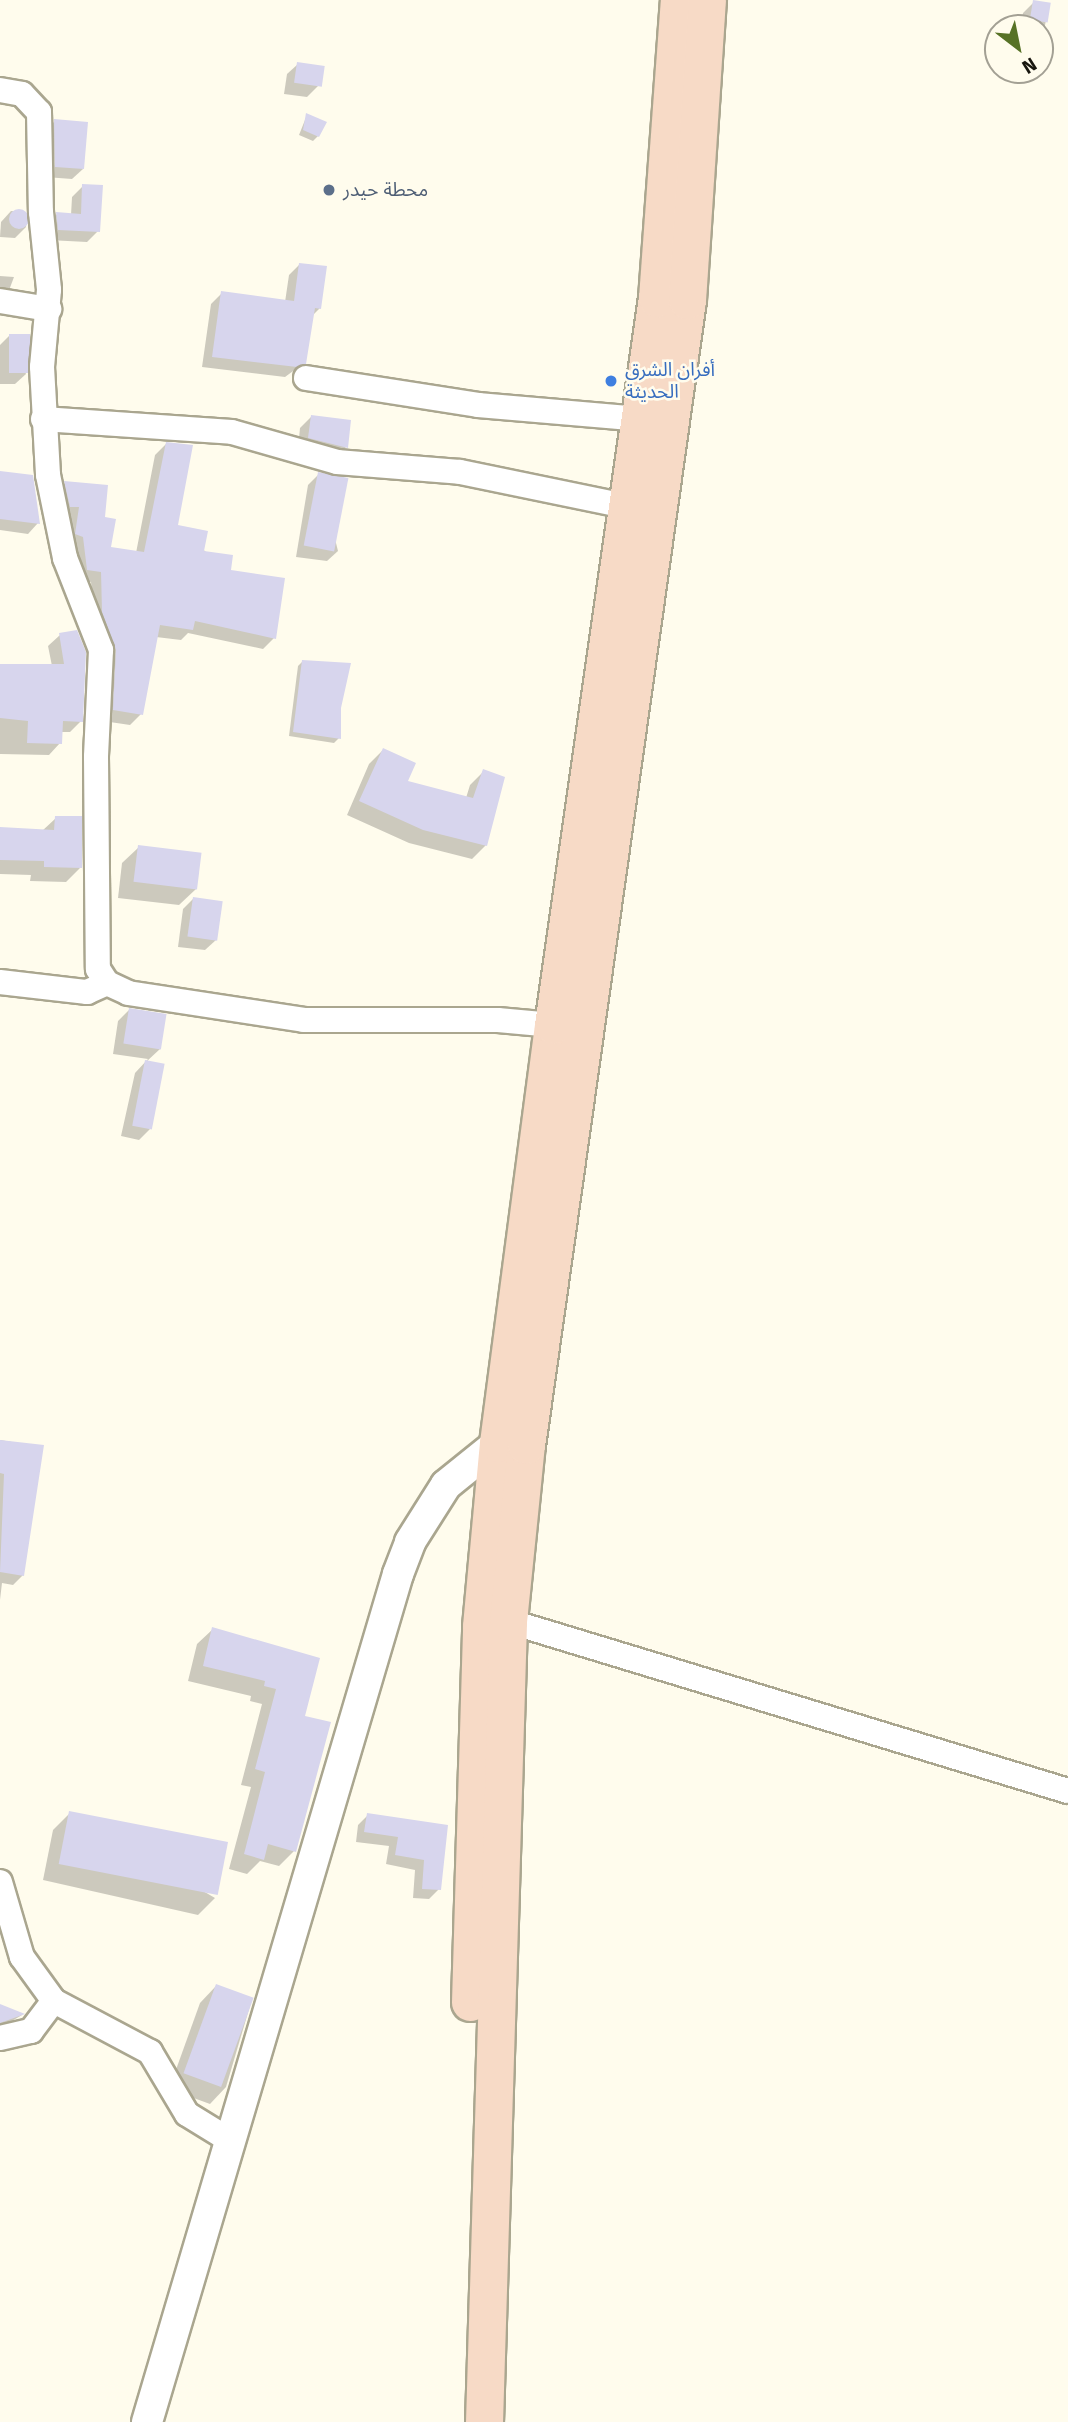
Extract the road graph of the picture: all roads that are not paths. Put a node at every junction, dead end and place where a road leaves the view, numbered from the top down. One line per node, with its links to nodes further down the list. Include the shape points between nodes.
1 (679, 0): 4 (main road)
2 (707, 0): 4 (main road)
3 (0, 90): 7 (street, via 22,94 39,111)
4 (683, 176): 5 (main road)
5 (672, 299): 10 (main road); 12 (main road)
6 (0, 301): 7 (street)
7 (49, 309): 9 (street)
8 (306, 378): 10 (street, via 478,405)
9 (43, 419): 11 (street, via 232,432 337,462 460,472); 14 (street, via 56,528 101,650 94,953)
10 (642, 419): 11 (main road)
11 (630, 507): 12 (main road)
12 (599, 825): 15 (main road); 16 (main road)
13 (0, 982): 14 (street, via 87,992)
14 (107, 983): 15 (street, via 158,999 304,1020)
15 (553, 1025): 16 (main road)
16 (512, 1444): 17 (main road); 22 (street, via 446,1485 410,1542); 24 (main road, via 478,1698)
17 (508, 1621): 18 (street); 25 (main road)
18 (1068, 1791)
19 (0, 1882): 20 (street, via 22,1957)
20 (54, 2001): 21 (street, via 31,2031); 22 (street, via 150,2052 187,2114)
21 (0, 2038)
22 (231, 2141): 23 (street)
23 (147, 2422)
24 (464, 2422)
25 (484, 2422)

